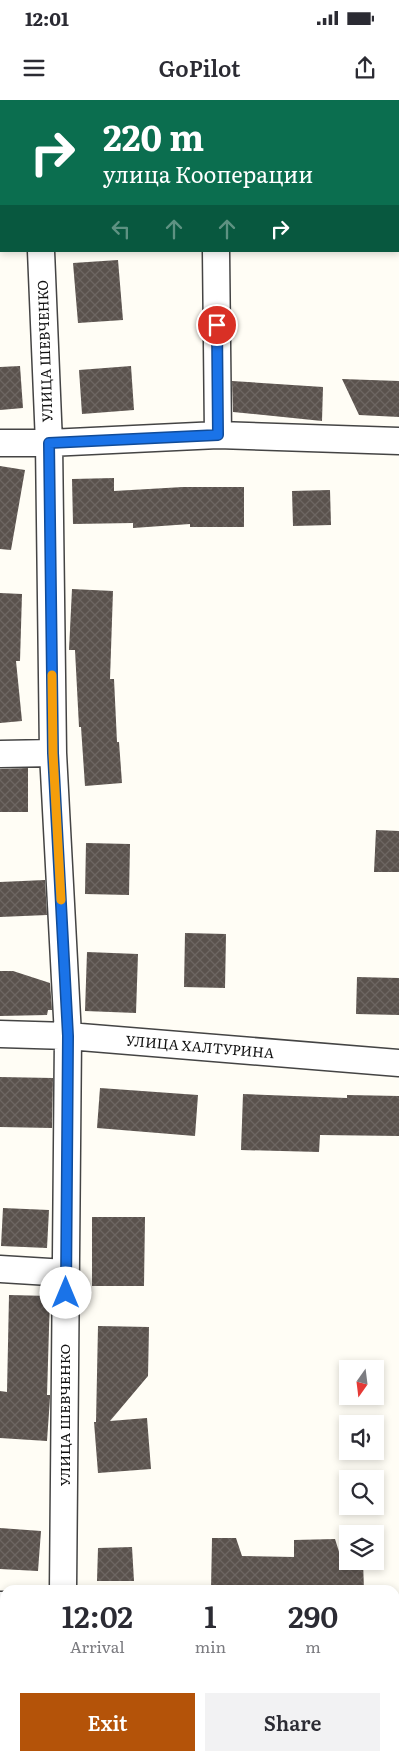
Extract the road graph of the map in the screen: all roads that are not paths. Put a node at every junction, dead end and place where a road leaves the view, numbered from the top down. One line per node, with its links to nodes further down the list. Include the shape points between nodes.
1 (41, 252): 6 (street, УЛИЦА ШЕВЧЕНКО)
2 (216, 252): 3 (street)
3 (218, 435): 4 (street); 6 (street)
4 (399, 441)
5 (0, 443): 6 (street)
6 (49, 443): 7 (street, УЛИЦА ШЕВЧЕНКО)
7 (53, 753): 8 (street); 10 (street, УЛИЦА ШЕВЧЕНКО)
8 (0, 754)
9 (0, 1034): 10 (street, УЛИЦА ХАЛТУРИНА)
10 (68, 1036): 11 (street, УЛИЦА ХАЛТУРИНА); 13 (street, УЛИЦА ШЕВЧЕНКО)
11 (399, 1063)
12 (0, 1269): 13 (street)
13 (66, 1273): 14 (street, УЛИЦА ШЕВЧЕНКО)
14 (64, 1585)

